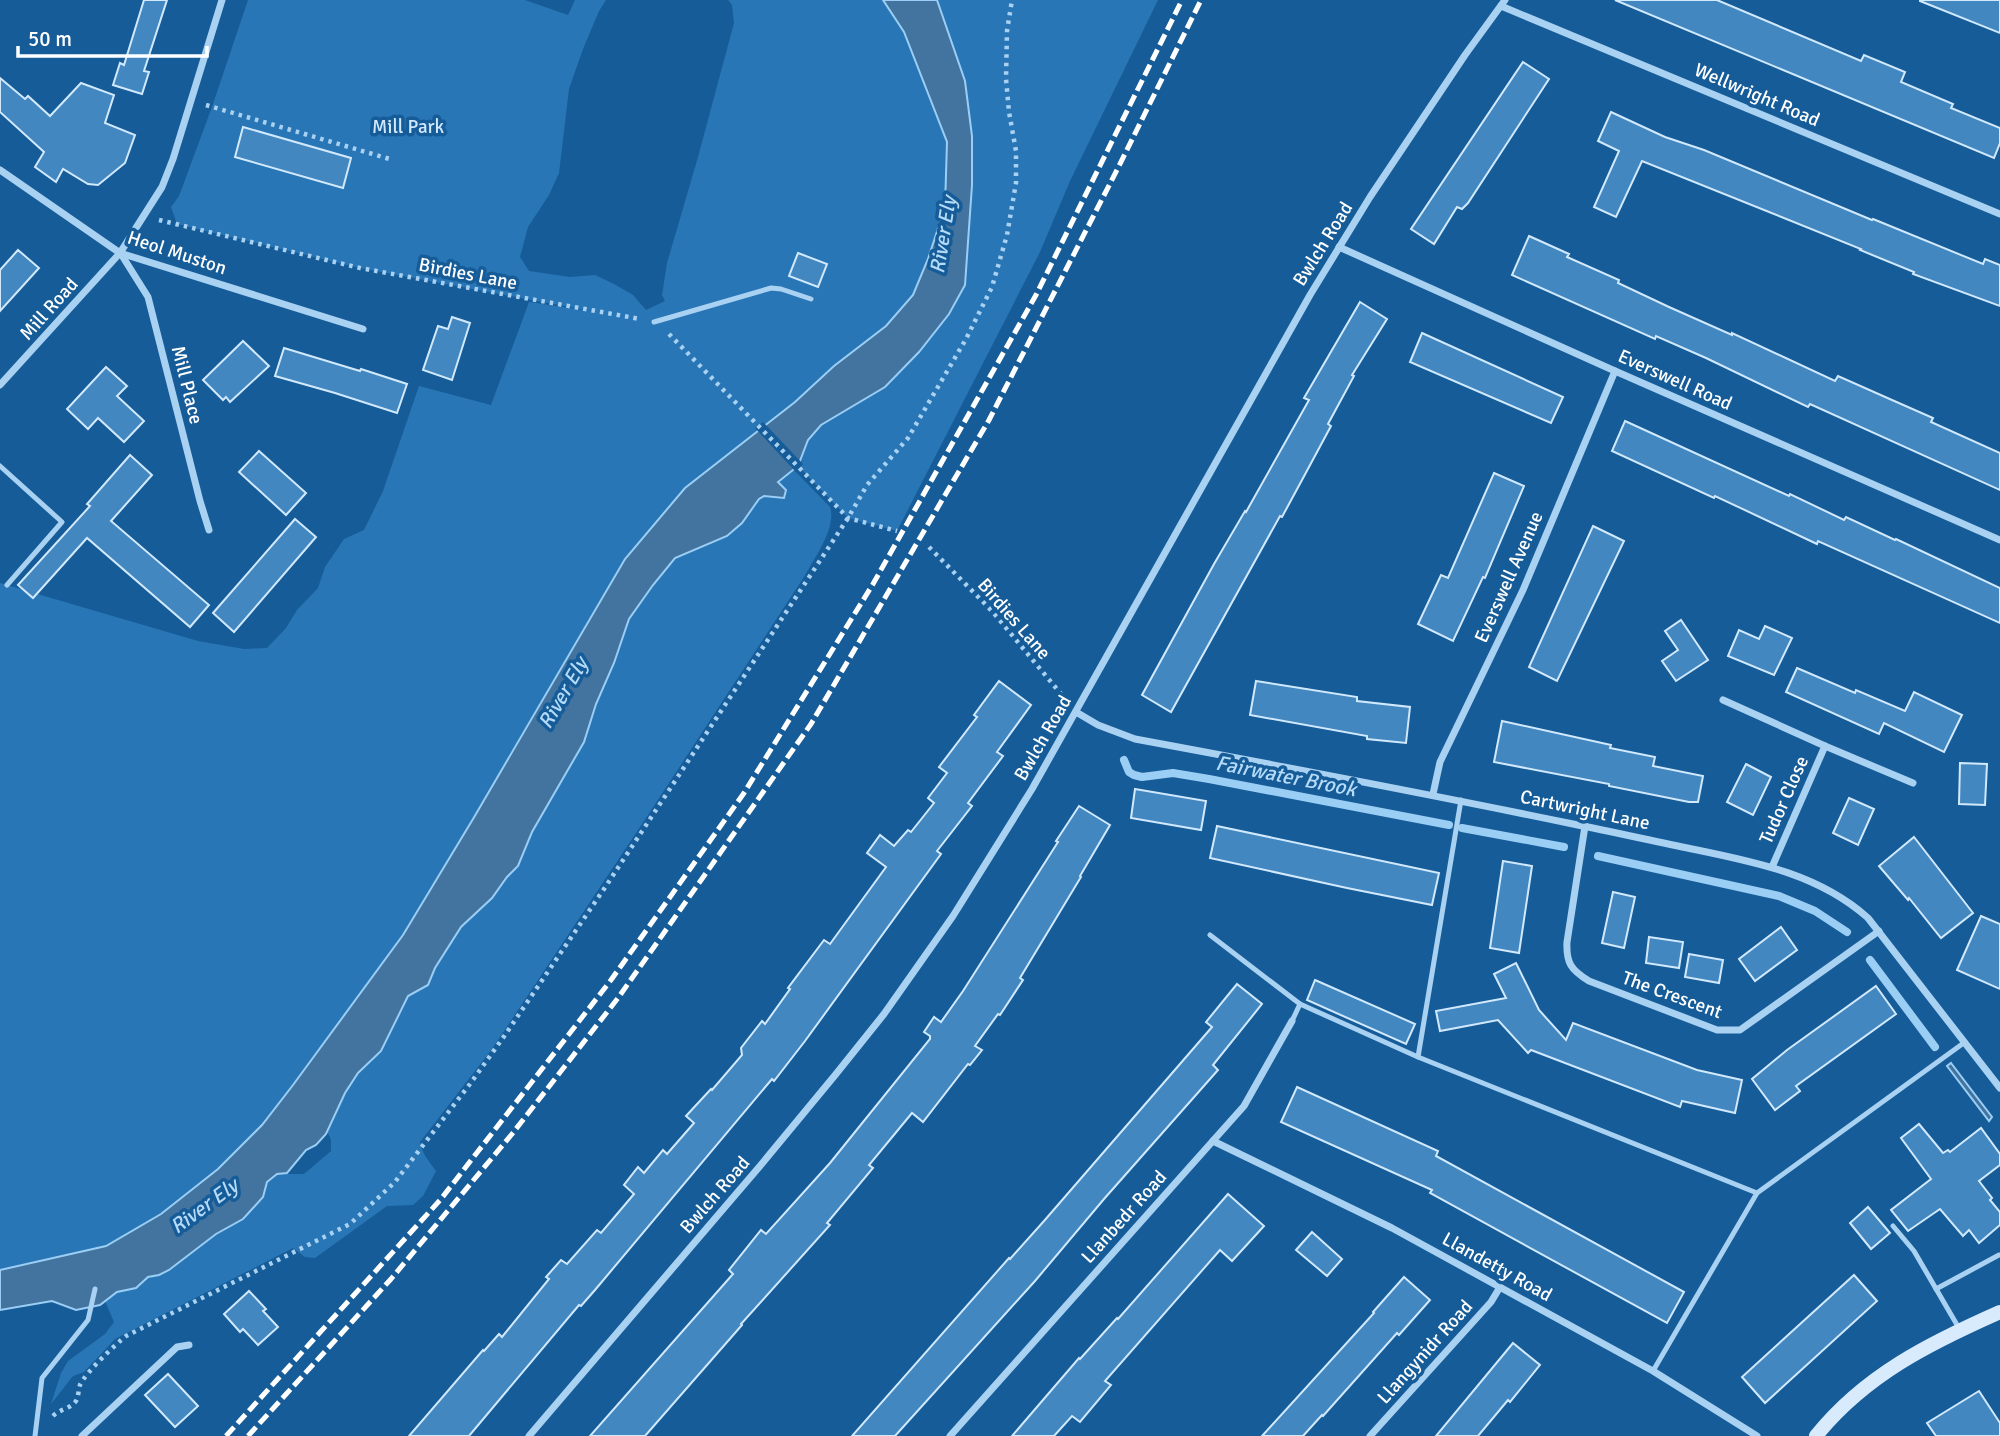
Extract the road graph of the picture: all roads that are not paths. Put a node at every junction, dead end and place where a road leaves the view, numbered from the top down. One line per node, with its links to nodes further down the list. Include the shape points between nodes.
1 (222, 0): 6 (street, Mill Road, via 162,187)
2 (1503, 3): 4 (street, Wellwright Road); 5 (street, Bwlch Road)
3 (0, 170): 6 (street, Heol Muston)
4 (2000, 214)
5 (1339, 247): 10 (street, Everswell Road); 17 (street, Bwlch Road)
6 (120, 253): 9 (street, Heol Muston); 11 (street, Mill Road); 13 (street, Mill Place, via 148,297)
7 (811, 299): 8 (lane, via 771,288)
8 (654, 322)
9 (363, 329)
10 (1615, 371): 14 (street, Everswell Road); 20 (street, Everswell Avenue, via 1523,590 1440,762)
11 (0, 385)
12 (0, 467): 15 (lane, via 62,522)
13 (209, 530)
14 (2000, 540)
15 (7, 585)
16 (1723, 700): 18 (street, Tudor Close)
17 (1076, 712): 20 (street, Cartwright Lane, via 1135,738); 44 (street, Bwlch Road, via 953,916 884,1014)
18 (1825, 746): 19 (street, Tudor Close); 23 (street, Tudor Close)
19 (1913, 783)
20 (1433, 794): 21 (street, Cartwright Lane)
21 (1461, 800): 22 (street, Cartwright Lane); 29 (lane)
22 (1585, 826): 23 (street, Cartwright Lane); 24 (street, The Crescent, via 1567,942 1570,966 1589,981 1717,1030 1740,1030)
23 (1772, 867): 24 (street, Cartwright Lane, via 1834,892)
24 (1879, 931): 28 (street, Cartwright Lane)
25 (1210, 935): 26 (lane)
26 (1300, 1004): 27 (lane, Llanbedr Road); 29 (lane)
27 (1292, 1021): 31 (street, Llanbedr Road, via 1244,1106)
28 (1965, 1042): 30 (street, Cartwright Lane); 32 (lane)
29 (1418, 1057): 32 (lane)
30 (2000, 1088)
31 (1213, 1141): 35 (street, Llandetty Road, via 1392,1228); 45 (street, Llanbedr Road)
32 (1757, 1193): 41 (lane)
33 (1893, 1226): 37 (lane)
34 (1999, 1255): 37 (lane)
35 (1500, 1287): 41 (street, Llandetty Road); 46 (street, Llangynidr Road)
36 (94, 1289): 42 (lane, via 88,1320 42,1378)
37 (1937, 1289): 39 (lane)
38 (2000, 1312): 39 (street)
39 (1960, 1330): 48 (street, via 1879,1377)
40 (190, 1345): 43 (street, via 177,1347)
41 (1653, 1371): 47 (street, Llandetty Road)
42 (36, 1436)
43 (82, 1436)
44 (529, 1436)
45 (950, 1436)
46 (1370, 1436)
47 (1757, 1436)
48 (1816, 1436)

